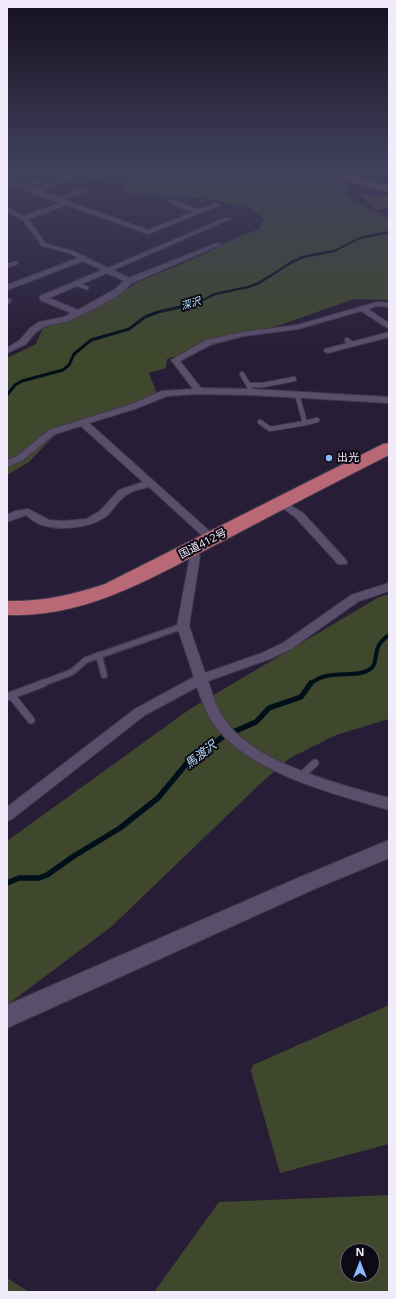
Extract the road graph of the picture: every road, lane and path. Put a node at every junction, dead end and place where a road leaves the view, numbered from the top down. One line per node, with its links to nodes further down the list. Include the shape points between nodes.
1 (33, 232): 4 (street, via 44,245)
2 (198, 232): 3 (street)
3 (193, 234): 7 (street); 8 (street, via 219,244)
4 (84, 258): 7 (street); 10 (street)
5 (16, 263): 6 (lane)
6 (7, 266)
7 (106, 270): 8 (street); 9 (street)
8 (129, 282): 14 (street, via 97,304)
9 (76, 284): 11 (lane); 14 (street, via 43,298)
10 (7, 288)
11 (87, 288)
12 (389, 305): 13 (street, via 377,304)
13 (362, 308): 15 (street); 22 (street, via 298,327 244,334 209,342 175,360)
14 (77, 313): 17 (street, via 66,319 42,324 23,342)
15 (389, 327)
16 (389, 334): 18 (street, via 350,342)
17 (7, 351)
18 (328, 351)
19 (242, 374): 21 (lane)
20 (294, 379): 21 (lane)
21 (250, 388): 22 (street); 23 (street)
22 (197, 390): 26 (street, via 165,393)
23 (297, 394): 24 (street); 28 (lane)
24 (389, 400)
25 (317, 420): 28 (lane)
26 (82, 422): 30 (street, via 52,432 20,458); 31 (street)
27 (260, 422): 28 (lane, via 270,429)
28 (305, 423)
29 (389, 448): 32 (highway, 国道412号)
30 (7, 464)
31 (150, 484): 33 (street, via 122,492 101,516 94,520 57,524 42,522 28,512); 34 (street)
32 (282, 503): 34 (highway, 国道412号); 36 (street, via 299,515)
33 (7, 519)
34 (212, 539): 35 (highway, 国道412号)
35 (190, 550): 38 (highway, 国道412号, via 118,586 83,599 40,607); 39 (street, via 195,556)
36 (342, 562)
37 (389, 587): 42 (street, via 355,598 287,646)
38 (7, 608)
39 (183, 626): 40 (lane); 42 (street)
40 (99, 655): 41 (lane); 43 (lane, via 86,660 72,672)
41 (104, 675)
42 (201, 679): 46 (street, via 215,718 226,732 252,751); 48 (street, via 140,712)
43 (9, 696): 44 (lane)
44 (31, 720)
45 (315, 763): 46 (lane)
46 (300, 777): 47 (street)
47 (389, 804)
48 (7, 815)
49 (389, 849): 50 (street)
50 (7, 1017)

